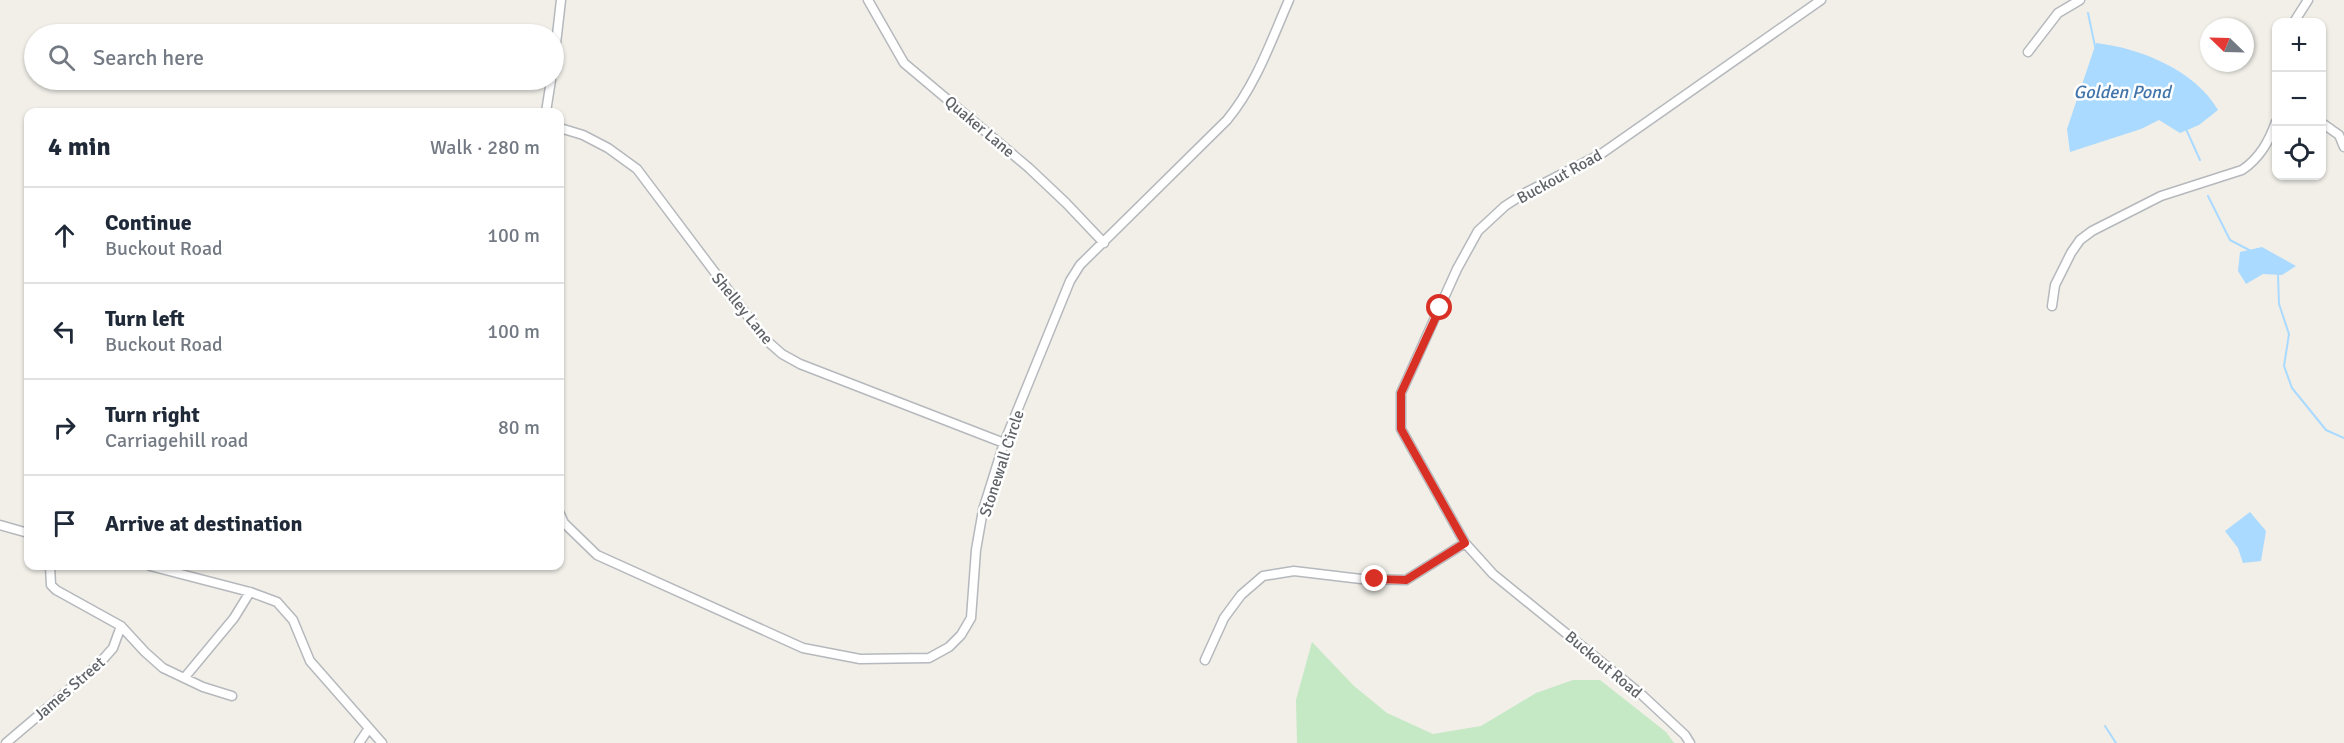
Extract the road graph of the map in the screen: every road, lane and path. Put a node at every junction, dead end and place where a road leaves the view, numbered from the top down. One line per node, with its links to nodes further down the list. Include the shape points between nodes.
1 (561, 0): 8 (street)
2 (868, 0): 16 (street, Quaker Lane, via 904,63 1029,168)
3 (1289, 0): 16 (street, Stonewall Circle, via 1239,106)
4 (1821, 0): 22 (street, Buckout Road, via 1601,154 1511,202 1478,231 1401,393 1401,429)
5 (2080, 0): 9 (street, via 2058,13)
6 (2308, 0): 7 (street)
7 (2297, 18)
8 (558, 24)
9 (2028, 52)
10 (549, 90): 11 (street)
11 (547, 108)
12 (2275, 126): 17 (street, via 2264,150 2242,170 2161,196 2080,240 2055,285)
13 (2326, 126): 15 (street, via 2339,135)
14 (564, 129): 18 (street, Shelley Lane, via 608,148 637,169 765,339 782,354)
15 (2344, 147)
16 (1104, 243): 18 (street, Stonewall Circle, via 1080,265 1070,281)
17 (2052, 306)
18 (1004, 443): 19 (street, Stonewall Circle, via 983,510 970,618 962,635 929,658 869,660 803,648 597,555)
19 (564, 523)
20 (0, 525): 21 (street)
21 (24, 532)
22 (1465, 543): 27 (street, via 1406,580 1294,572 1263,576 1241,595 1224,618); 34 (street, Buckout Road, via 1493,574 1642,695)
23 (50, 570): 26 (street, via 51,585 56,590)
24 (165, 570): 25 (street)
25 (250, 592): 28 (street, via 234,618); 30 (street, via 277,602 293,620 310,661)
26 (121, 626): 28 (street, via 163,668); 31 (street, James Street, via 113,648 98,665)
27 (1205, 660)
28 (185, 677): 29 (street)
29 (232, 696)
30 (369, 728): 32 (street); 33 (street)
31 (6, 743)
32 (360, 743)
33 (382, 743)
34 (1690, 743)

